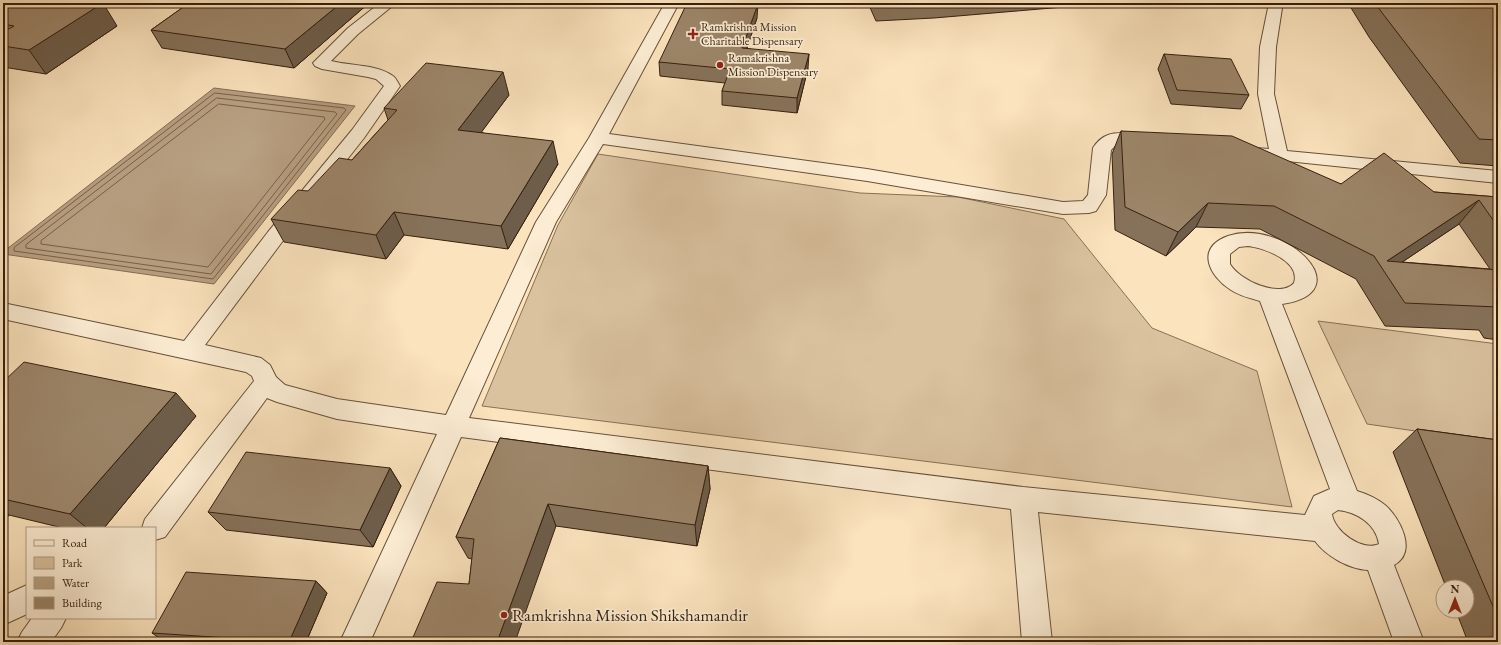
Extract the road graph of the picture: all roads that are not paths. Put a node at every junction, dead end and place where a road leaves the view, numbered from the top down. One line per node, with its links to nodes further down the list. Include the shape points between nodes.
1 (389, 3): 11 (street, via 349,35 321,63 386,78 392,86 358,134 275,236)
2 (672, 3): 4 (street)
3 (1272, 3): 7 (street, via 1275,8 1268,46 1266,94)
4 (598, 138): 5 (street, via 867,175 1063,208 1089,207 1097,195 1102,148 1113,139); 13 (street, via 546,222)
5 (1162, 142)
6 (1230, 150): 7 (street)
7 (1279, 155): 8 (street)
8 (1498, 177)
9 (1268, 295): 15 (street)
10 (3, 311): 11 (street)
11 (189, 350): 12 (street, via 253,364 262,371)
12 (266, 382): 13 (street, via 277,393 337,409); 16 (street)
13 (454, 425): 14 (street); 23 (street)
14 (1023, 499): 17 (street); 24 (street)
15 (1347, 499): 17 (street, via 1326,500 1321,505 1318,513); 18 (street, via 1372,510 1389,529 1392,548 1387,555)
16 (156, 527)
17 (1322, 529): 18 (street, via 1342,549 1366,558)
18 (1377, 558): 25 (street)
19 (26, 600): 20 (street)
20 (3, 611)
21 (50, 619): 22 (street)
22 (32, 642)
23 (355, 642)
24 (1037, 642)
25 (1410, 642)

